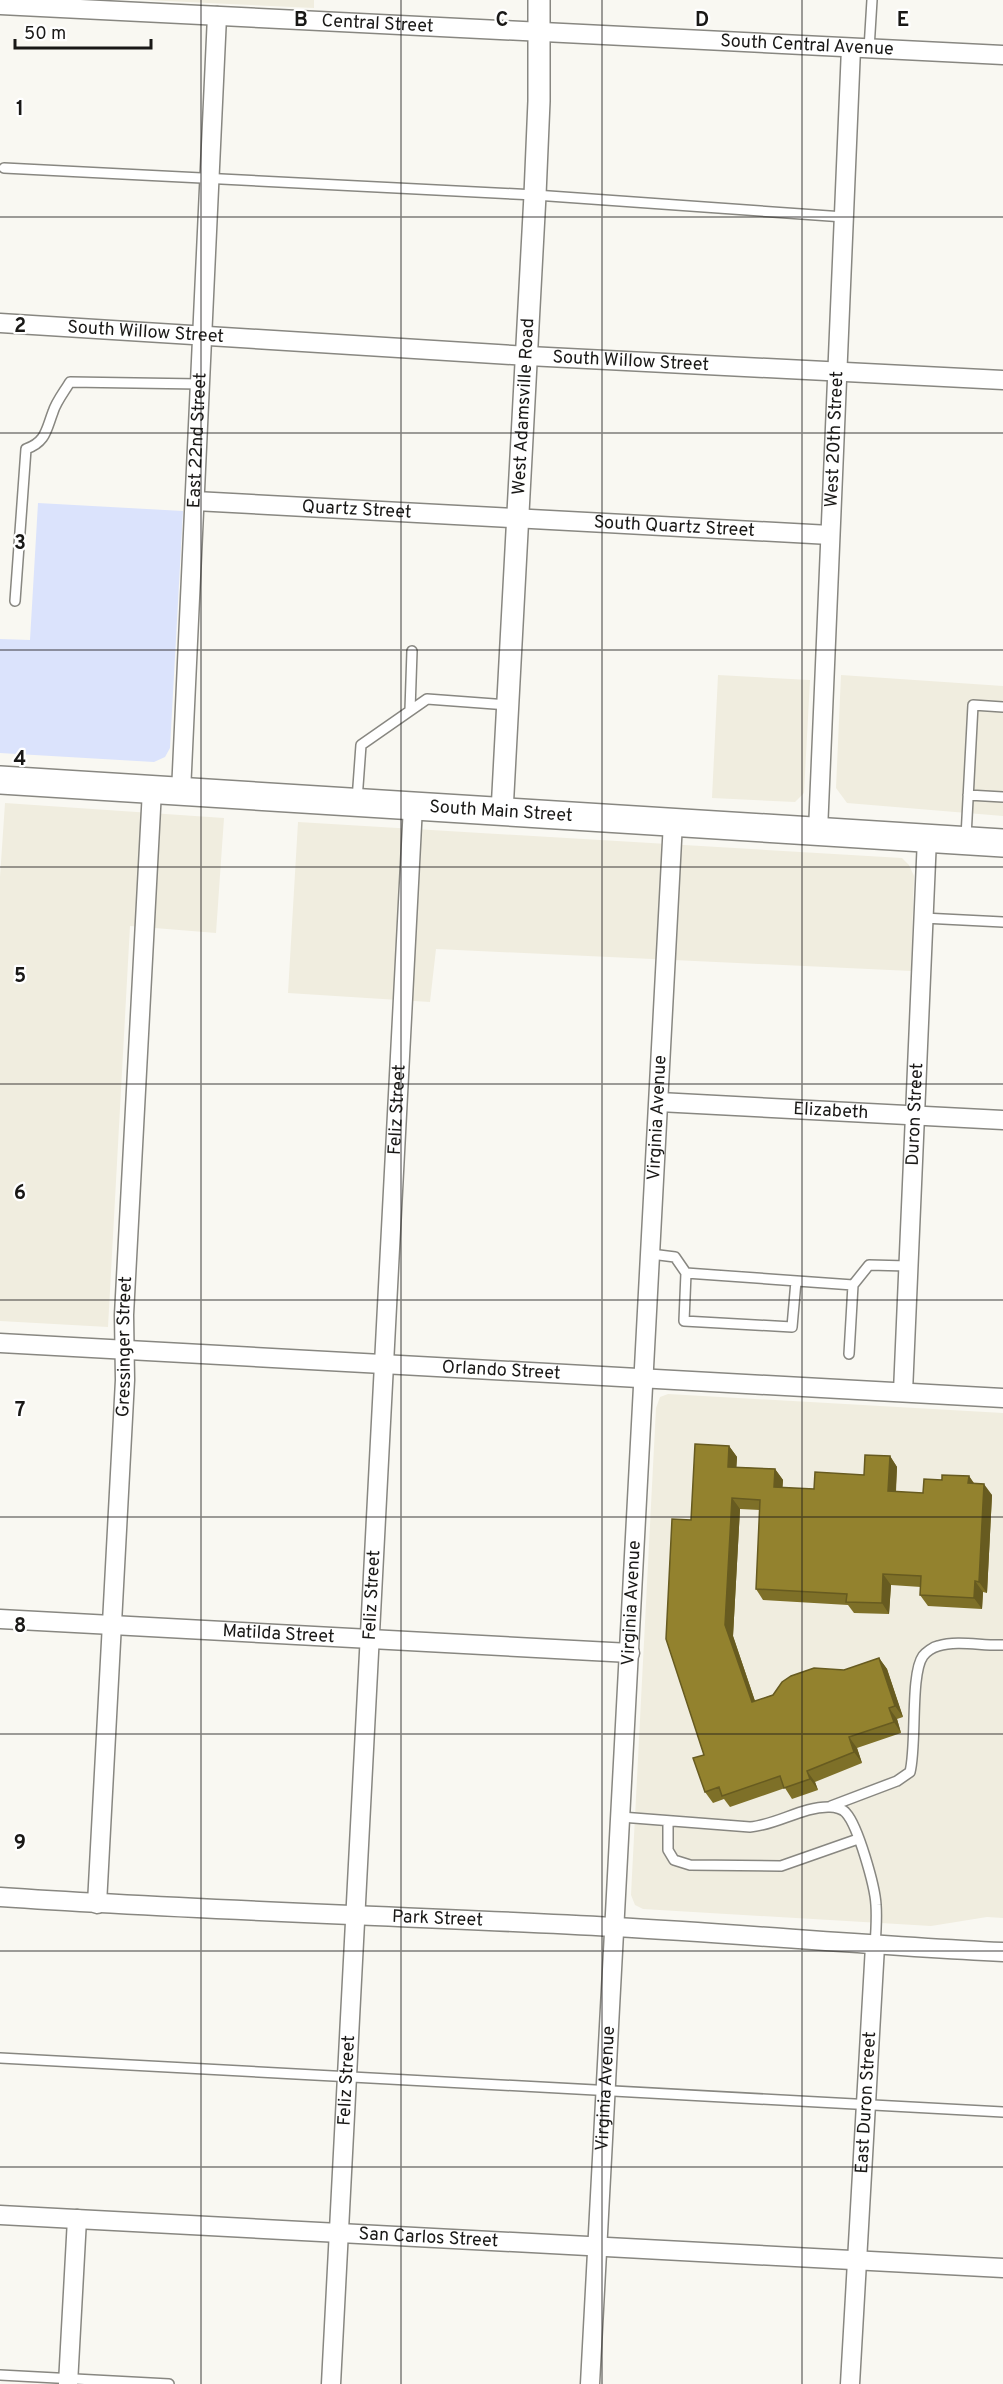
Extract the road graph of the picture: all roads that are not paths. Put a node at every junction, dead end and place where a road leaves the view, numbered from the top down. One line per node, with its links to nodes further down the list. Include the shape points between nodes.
1 (539, 0): 5 (street, West Adamsville Road)
2 (872, 0): 7 (lane)
3 (0, 5): 4 (street, Central Street)
4 (217, 16): 5 (street, Central Street); 10 (street, East 22nd Street)
5 (540, 33): 6 (street, South Central Avenue); 11 (street, West Adamsville Road)
6 (850, 48): 7 (street, South Central Avenue); 12 (street, West 20th Street)
7 (869, 49): 8 (street, South Central Avenue)
8 (1003, 55)
9 (4, 168): 10 (lane)
10 (209, 178): 11 (lane); 14 (street, East 22nd Street)
11 (535, 195): 12 (lane); 15 (street, West Adamsville Road)
12 (843, 217): 16 (street, West 20th Street)
13 (0, 323): 14 (street, South Willow Street)
14 (202, 335): 15 (street, South Willow Street); 18 (street, East 22nd Street)
15 (528, 356): 16 (street, South Willow Street); 20 (street, West Adamsville Road)
16 (837, 371): 17 (street, South Willow Street); 21 (street, West 20th Street)
17 (1003, 380)
18 (200, 384): 19 (street, East 22nd Street); 22 (lane, via 69,382 53,411 48,430 39,444 26,449)
19 (195, 501): 20 (street, Quartz Street); 29 (street, East 22nd Street)
20 (519, 518): 21 (street, South Quartz Street); 24 (street, West Adamsville Road)
21 (831, 535): 36 (street, West 20th Street)
22 (15, 601)
23 (412, 651): 26 (lane)
24 (508, 705): 26 (lane, via 427,699); 34 (street, West Adamsville Road)
25 (1003, 707): 30 (lane, via 973,705)
26 (410, 710): 32 (lane, via 361,745)
27 (0, 780): 28 (main road, South Main Street)
28 (152, 790): 29 (main road, South Main Street); 51 (street, Gressinger Street)
29 (181, 792): 32 (main road, South Main Street)
30 (968, 795): 31 (lane); 38 (lane)
31 (1003, 797)
32 (357, 803): 33 (main road, South Main Street)
33 (413, 806): 34 (main road, South Main Street); 53 (street, Feliz Street)
34 (502, 812): 35 (main road, South Main Street)
35 (673, 822): 36 (main road, South Main Street); 42 (street, Virginia Avenue)
36 (818, 831): 37 (main road, South Main Street)
37 (927, 838): 38 (main road, South Main Street); 40 (street, Duron Street)
38 (966, 840): 39 (main road, South Main Street)
39 (1003, 843)
40 (923, 918): 41 (lane); 43 (street, Duron Street)
41 (1003, 922)
42 (659, 1102): 43 (street, Elizabeth); 45 (street, Virginia Avenue)
43 (915, 1115): 44 (street, Elizabeth); 46 (street, Duron Street)
44 (1003, 1120)
45 (651, 1254): 47 (lane, via 675,1257); 54 (street, Virginia Avenue)
46 (908, 1266): 49 (lane, via 869,1265); 55 (street, Duron Street)
47 (686, 1273): 48 (lane); 48 (lane, via 684,1321 792,1327)
48 (796, 1281): 49 (lane)
49 (853, 1285): 52 (lane)
50 (0, 1343): 51 (street, Orlando Street)
51 (124, 1350): 53 (street, Orlando Street); 58 (street, Gressinger Street)
52 (849, 1354)
53 (384, 1364): 54 (street, Orlando Street); 59 (street, Feliz Street)
54 (645, 1377): 55 (street, Orlando Street); 61 (street, Virginia Avenue)
55 (903, 1392): 56 (street, Orlando Street)
56 (1003, 1398)
57 (0, 1619): 58 (street, Matilda Street)
58 (112, 1626): 59 (street, Matilda Street); 67 (street, Gressinger Street)
59 (370, 1639): 61 (street, Matilda Street); 68 (street, Feliz Street)
60 (1003, 1646): 62 (lane, via 949,1644 935,1646 922,1657 910,1772 897,1781)
61 (630, 1653): 63 (street, Virginia Avenue)
62 (831, 1806): 64 (lane, via 759,1827); 65 (lane, via 845,1811)
63 (621, 1817): 64 (lane); 69 (street, Virginia Avenue)
64 (668, 1821): 65 (lane, via 668,1850 674,1860 690,1865 781,1866)
65 (858, 1839): 70 (lane, via 873,1883)
66 (0, 1897): 67 (street, Park Street)
67 (97, 1904): 68 (street, Park Street)
68 (356, 1917): 69 (street, Park Street); 73 (street, Feliz Street)
69 (615, 1927): 70 (street, Park Street); 74 (street, Virginia Avenue)
70 (875, 1946): 71 (street, Park Street); 75 (street, East Duron Street)
71 (1003, 1952)
72 (0, 2058): 73 (lane)
73 (347, 2077): 74 (lane); 79 (street, Feliz Street)
74 (606, 2089): 75 (lane); 80 (street, Virginia Avenue)
75 (866, 2104): 76 (lane); 81 (street, East Duron Street)
76 (1003, 2112)
77 (0, 2215): 78 (street, San Carlos Street)
78 (77, 2219): 79 (street, San Carlos Street); 84 (street)
79 (339, 2233): 80 (street, San Carlos Street); 86 (street, Feliz Street)
80 (597, 2246): 81 (street, San Carlos Street); 87 (street, Virginia Avenue)
81 (856, 2260): 82 (street, San Carlos Street); 88 (street)
82 (1003, 2268)
83 (0, 2375): 84 (lane)
84 (68, 2382): 85 (lane)
85 (170, 2384)
86 (331, 2384)
87 (590, 2384)
88 (850, 2384)

